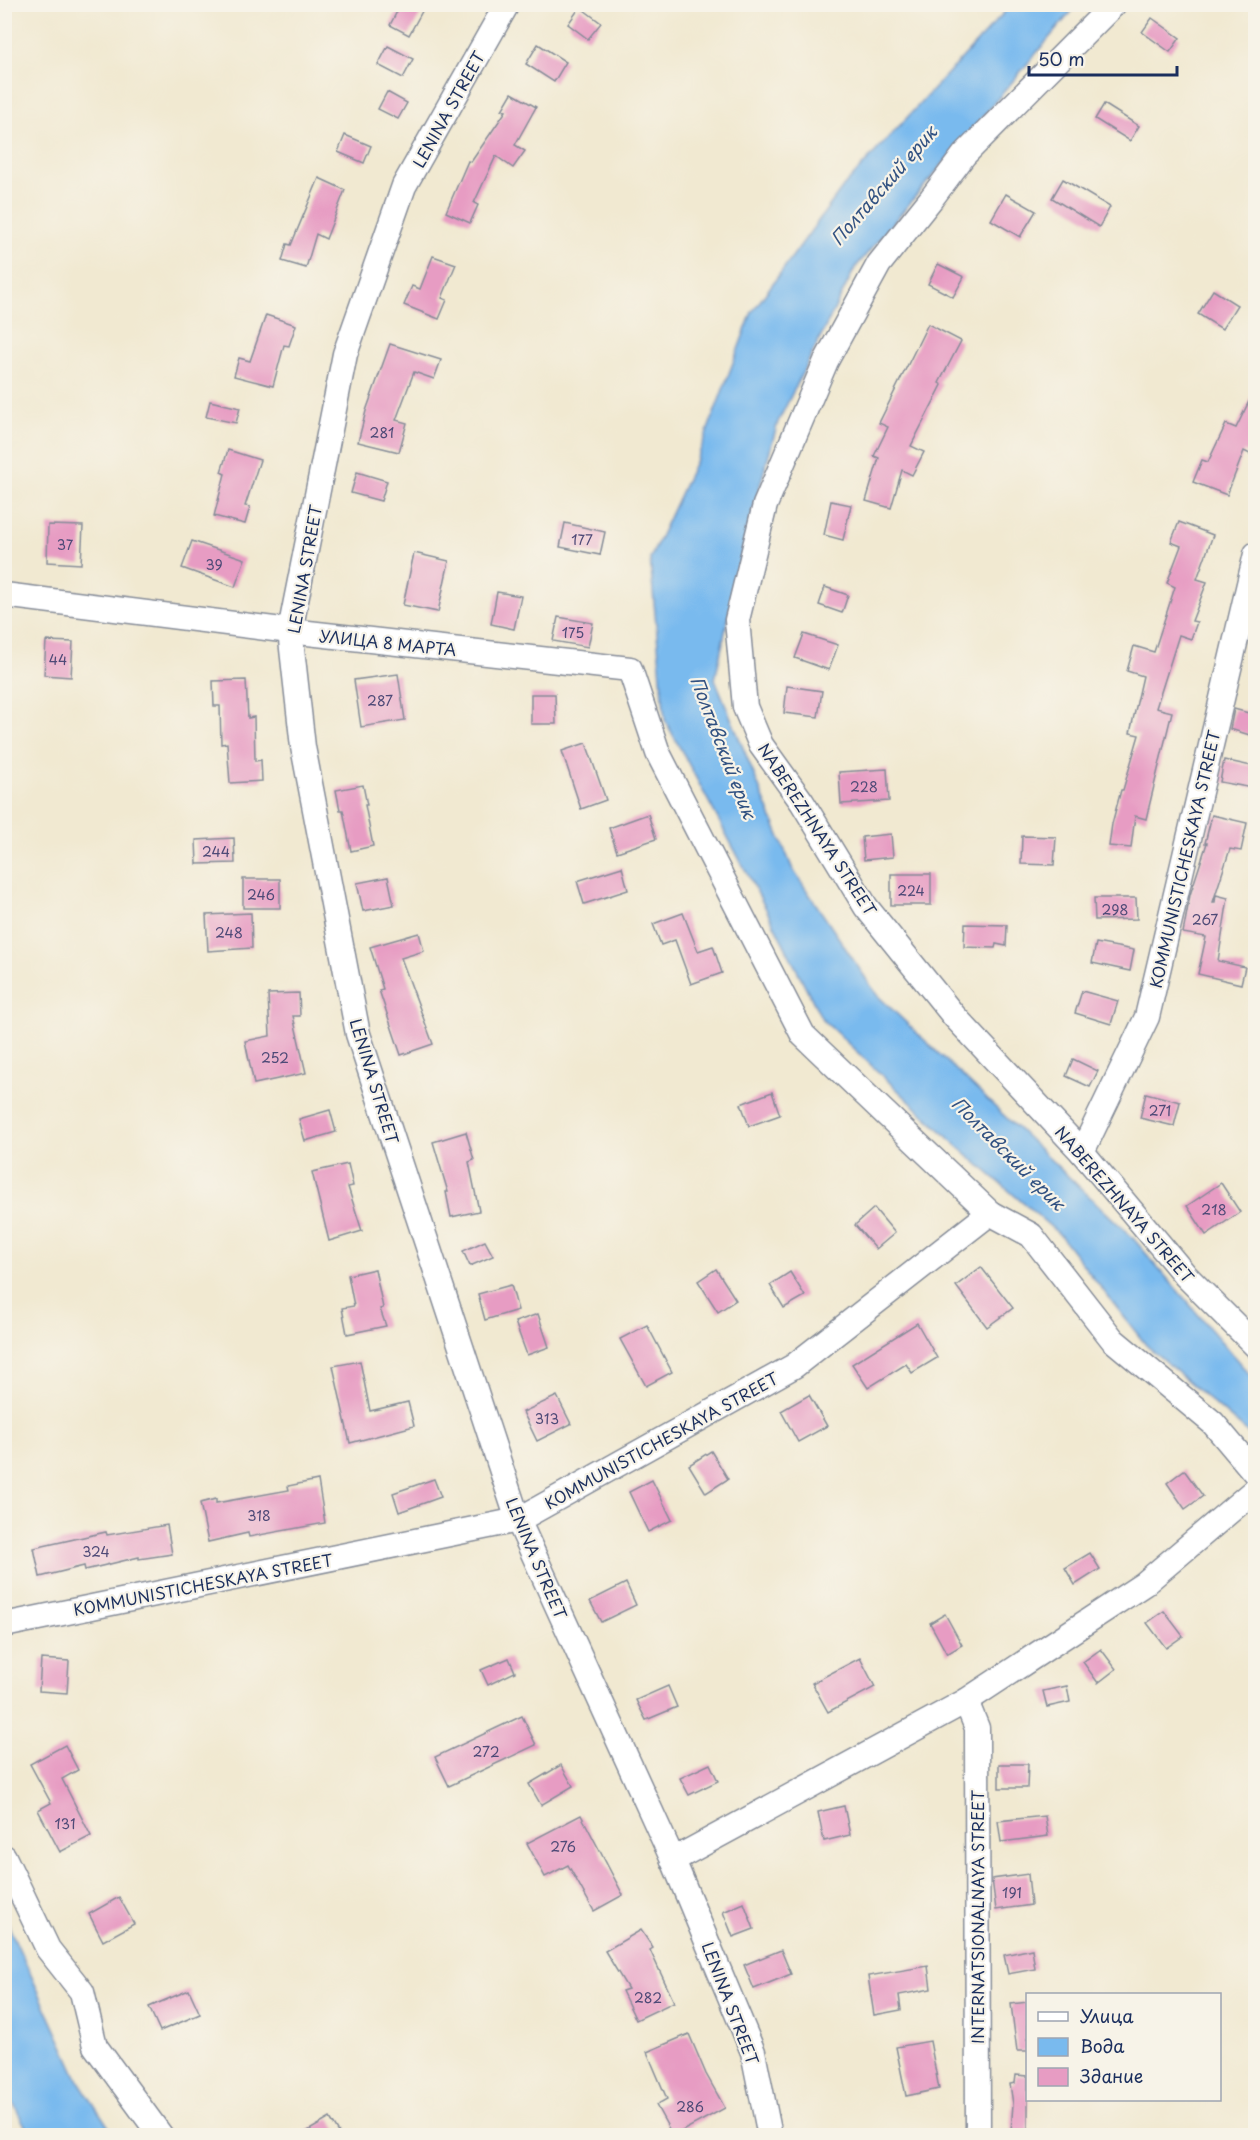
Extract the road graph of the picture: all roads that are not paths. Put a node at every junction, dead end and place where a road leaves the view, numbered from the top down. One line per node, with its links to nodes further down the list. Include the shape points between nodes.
1 (507, 4): 5 (street, LENINA STREET, via 404,186 345,354)
2 (1114, 4): 6 (street, NABEREZHNAYA STREET, via 964,155 879,264 826,361 769,494 737,620 745,707 761,745 802,802 873,916 954,1016)
3 (1256, 554): 6 (street, KOMMUNISTICHESKAYA STREET, via 1147,1017)
4 (4, 595): 5 (street, УЛИЦА 8 МАРТА)
5 (290, 631): 7 (street, УЛИЦА 8 МАРТА, via 630,669 658,753 802,1035); 11 (street, LENINA STREET, via 303,747 358,1034)
6 (1082, 1152): 8 (street, NABEREZHNAYA STREET, via 1186,1276)
7 (990, 1213): 9 (street, via 1031,1235 1113,1340 1214,1423); 11 (street, KOMMUNISTICHESKAYA STREET, via 794,1366)
8 (1256, 1346)
9 (1256, 1474)
10 (1256, 1489): 13 (street, via 1144,1584)
11 (518, 1520): 12 (street, KOMMUNISTICHESKAYA STREET); 15 (street, LENINA STREET)
12 (4, 1625)
13 (966, 1701): 15 (street); 18 (street, INTERNATSIONALNAYA STREET, via 977,1728)
14 (4, 1857): 16 (street, via 48,1949 82,1992 94,2046)
15 (673, 1860): 17 (street, LENINA STREET, via 753,2052)
16 (161, 2136)
17 (770, 2136)
18 (978, 2136)

